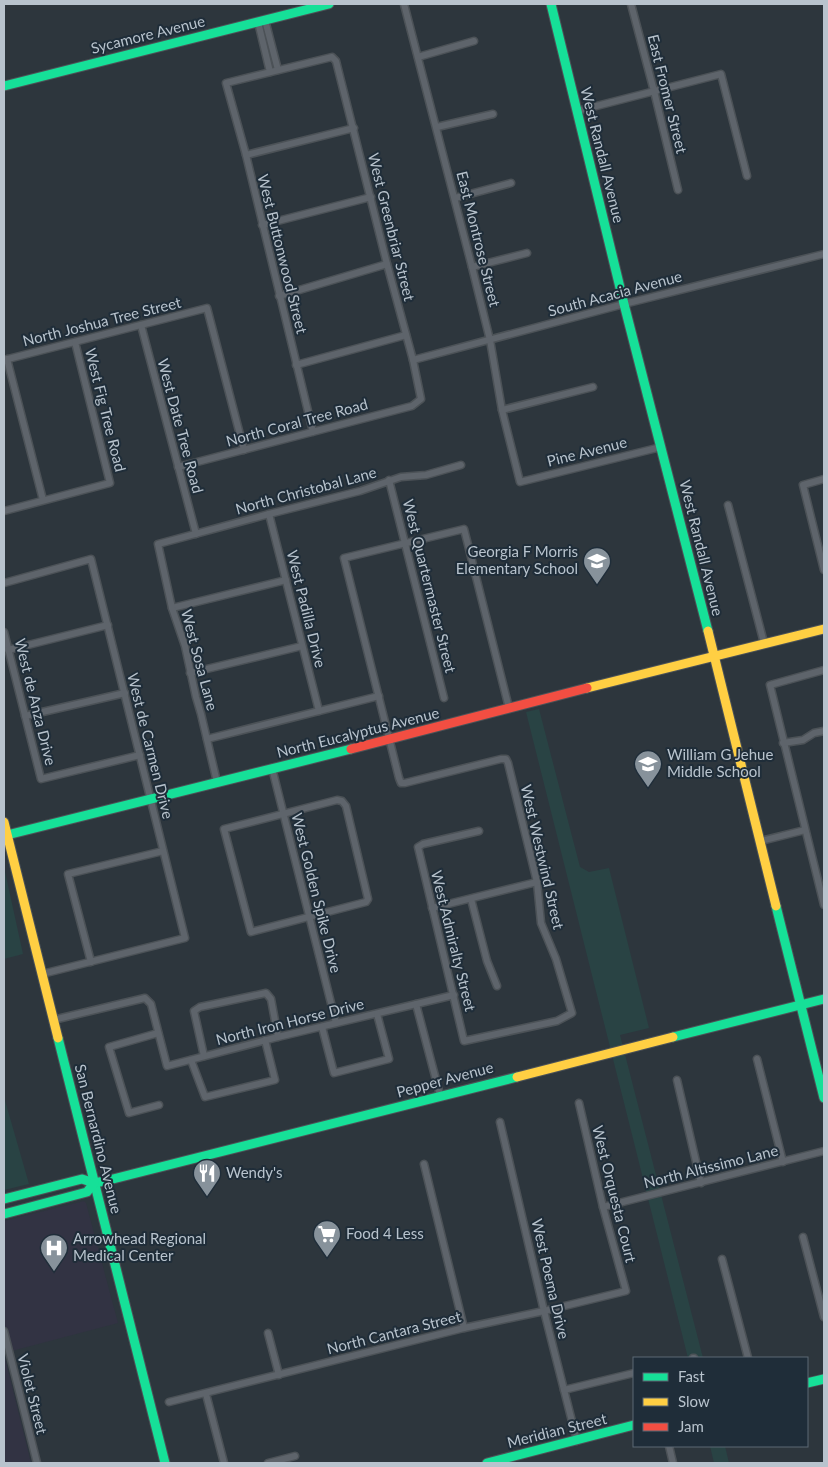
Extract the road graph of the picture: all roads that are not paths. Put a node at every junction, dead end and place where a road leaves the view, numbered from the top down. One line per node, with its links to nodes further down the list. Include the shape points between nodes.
1 (329, 4): 5 (street, Sycamore Avenue)
2 (404, 4): 7 (street, East Montrose Street)
3 (551, 4): 12 (street, West Randall Avenue)
4 (631, 4): 11 (street, East Fromer Street)
5 (261, 21): 8 (street); 9 (street); 10 (street, Sycamore Avenue)
6 (474, 41): 7 (street)
7 (418, 57): 14 (street, East Montrose Street)
8 (278, 70): 9 (street); 15 (street, West Greenbriar Street, via 332,57 336,61)
9 (270, 72): 16 (street, West Buttonwood Street, via 226,83)
10 (4, 86)
11 (654, 91): 12 (street); 17 (street, via 721,74); 19 (street, East Fromer Street)
12 (577, 111): 28 (street, West Randall Avenue)
13 (493, 114): 14 (street)
14 (437, 127): 21 (street, East Montrose Street)
15 (354, 128): 16 (street); 20 (street, West Greenbriar Street)
16 (246, 155): 22 (street, West Buttonwood Street)
17 (747, 176)
18 (511, 183): 21 (street)
19 (678, 190)
20 (371, 197): 22 (street); 25 (street, West Greenbriar Street)
21 (455, 198): 26 (street, East Montrose Street)
22 (262, 225): 27 (street, West Buttonwood Street)
23 (527, 253): 26 (street)
24 (824, 254): 28 (street, South Acacia Avenue)
25 (387, 264): 27 (street); 30 (street, West Greenbriar Street)
26 (472, 267): 31 (street, East Montrose Street)
27 (279, 296): 35 (street, West Buttonwood Street)
28 (624, 304): 31 (street, South Acacia Avenue); 40 (street, West Randall Avenue)
29 (141, 325): 32 (street, North Joshua Tree Street); 41 (street, North Joshua Tree Street, via 207,308); 43 (street, West Date Tree Road)
30 (406, 335): 34 (street, West Greenbriar Street); 35 (street)
31 (490, 340): 34 (street, South Acacia Avenue); 38 (street, East Montrose Street)
32 (75, 342): 33 (street, North Joshua Tree Street); 47 (street, West Fig Tree Road, via 110,483)
33 (6, 360): 47 (street)
34 (413, 360): 37 (street, West Greenbriar Street)
35 (296, 365): 39 (street, West Buttonwood Street)
36 (593, 387): 38 (street)
37 (421, 399): 39 (street, North Coral Tree Road, via 412,406)
38 (502, 410): 46 (street, East Montrose Street)
39 (313, 432): 41 (street, North Coral Tree Road)
40 (661, 447): 46 (street, Pine Avenue); 65 (street, West Randall Avenue)
41 (244, 450): 43 (street, North Coral Tree Road)
42 (461, 466): 45 (street, North Christobal Lane)
43 (178, 467): 51 (street, West Date Tree Road)
44 (824, 479): 54 (street, via 802,485)
45 (389, 480): 50 (street, North Christobal Lane, via 360,491); 52 (street, West Quartermaster Street)
46 (520, 482)
47 (43, 500): 49 (street)
48 (728, 505): 62 (street)
49 (4, 510)
50 (269, 514): 51 (street, North Christobal Lane); 56 (street, West Padilla Drive)
51 (196, 534): 53 (street, North Christobal Lane)
52 (405, 543): 69 (street, via 344,558); 70 (street, West Quartermaster Street); 71 (street, via 464,529)
53 (158, 544): 58 (street, West Sosa Lane)
54 (822, 554): 55 (street)
55 (824, 570)
56 (286, 580): 58 (street); 63 (street, West Padilla Drive)
57 (4, 583): 59 (street, West de Carmen Drive, via 91,560)
58 (172, 608): 67 (street, West Sosa Lane)
59 (108, 624): 64 (street); 68 (street, West de Carmen Drive)
60 (824, 629): 62 (street, North Eucalyptus Avenue)
61 (4, 632): 64 (street, West de Anza Drive)
62 (764, 643): 65 (street, North Eucalyptus Avenue)
63 (302, 646): 67 (street); 72 (street, West Padilla Drive)
64 (8, 650): 73 (street, West de Anza Drive)
65 (715, 657): 71 (street, North Eucalyptus Avenue); 87 (street, West Randall Avenue)
66 (824, 670): 77 (street, via 770,685)
67 (190, 673): 75 (street, West Sosa Lane)
68 (125, 692): 73 (street); 78 (street, West de Carmen Drive)
69 (379, 696): 72 (street); 76 (street)
70 (444, 698)
71 (509, 708): 76 (street, North Eucalyptus Avenue)
72 (318, 711): 75 (street)
73 (25, 716): 78 (street, West de Anza Drive, via 42,779)
74 (824, 731): 77 (street, via 803,740)
75 (207, 739): 80 (street, West Sosa Lane)
76 (389, 740): 79 (street, North Eucalyptus Avenue); 89 (street, West Westwind Street, via 401,783 506,759)
77 (783, 743): 84 (street)
78 (140, 755): 81 (street, West de Carmen Drive)
79 (272, 768): 80 (street, North Eucalyptus Avenue); 82 (street, West Golden Spike Drive)
80 (217, 782): 81 (street, North Eucalyptus Avenue)
81 (150, 799): 86 (street, North Eucalyptus Avenue); 88 (street, West de Carmen Drive)
82 (284, 814): 94 (street, West Golden Spike Drive); 94 (street, via 337,800 346,806 368,899); 94 (street, via 224,829 251,932)
83 (4, 822): 86 (street, San Bernardino Avenue)
84 (805, 830): 87 (street); 90 (street)
85 (479, 831): 93 (street, West Admiralty Street, via 418,847)
86 (7, 835): 96 (street, San Bernardino Avenue)
87 (762, 842): 101 (street, West Randall Avenue)
88 (163, 851): 95 (street, West de Carmen Drive, via 185,938); 95 (street, via 68,874)
89 (536, 882): 91 (street); 109 (street, West Westwind Street, via 541,923 572,1012 558,1021)
90 (822, 889): 92 (street)
91 (471, 898): 93 (street); 97 (street, via 487,961)
92 (824, 905)
93 (432, 908): 98 (street, West Admiralty Street)
94 (309, 916): 104 (street, West Golden Spike Drive)
95 (91, 962): 96 (street)
96 (42, 974): 103 (street, San Bernardino Avenue)
97 (497, 986)
98 (454, 995): 100 (street, North Iron Horse Drive); 109 (street, West Admiralty Street)
99 (824, 999): 101 (street, Pepper Avenue)
100 (416, 1004): 102 (street, North Iron Horse Drive); 114 (street)
101 (802, 1004): 114 (street, Pepper Avenue); 115 (street, West Randall Avenue)
102 (377, 1014): 104 (street, North Iron Horse Drive); 105 (street, via 389,1059 334,1073)
103 (53, 1020): 106 (street, via 145,998 151,1004); 122 (street, San Bernardino Avenue)
104 (336, 1024): 105 (street, North Iron Horse Drive)
105 (322, 1027): 107 (street, North Iron Horse Drive)
106 (158, 1033): 112 (street, North Iron Horse Drive, via 167,1066); 117 (street, via 109,1046 129,1112)
107 (278, 1037): 108 (street, North Iron Horse Drive); 110 (street, via 266,993 200,1007 194,1011)
108 (265, 1040): 110 (street, North Iron Horse Drive); 112 (street, via 275,1080 205,1097)
109 (464, 1041)
110 (204, 1056): 112 (street, North Iron Horse Drive)
111 (757, 1059): 120 (street)
112 (191, 1060)
113 (677, 1080): 123 (street)
114 (440, 1096): 122 (street, Pepper Avenue)
115 (824, 1098)
116 (579, 1103): 125 (street, West Orquesta Court)
117 (159, 1105)
118 (500, 1122): 130 (street, West Poema Drive)
119 (824, 1151): 120 (street, North Altissimo Lane)
120 (783, 1162): 123 (street, North Altissimo Lane)
121 (424, 1164): 132 (street)
122 (94, 1183): 124 (street, Pepper Avenue, via 82,1178); 126 (street, Pepper Avenue, via 87,1192); 149 (street, San Bernardino Avenue)
123 (701, 1183): 125 (street, North Altissimo Lane)
124 (4, 1198)
125 (603, 1207): 129 (street, West Orquesta Court)
126 (4, 1214)
127 (803, 1237): 131 (street)
128 (722, 1259): 135 (street)
129 (626, 1291): 130 (street, North Cantara Street)
130 (544, 1311): 132 (street, North Cantara Street); 140 (street, West Poema Drive)
131 (824, 1317)
132 (464, 1328): 137 (street, North Cantara Street)
133 (4, 1332): 148 (street, Violet Street)
134 (268, 1333): 137 (street)
135 (748, 1357)
136 (633, 1373): 140 (street)
137 (279, 1375): 141 (street, North Cantara Street)
138 (824, 1379): 139 (street)
139 (808, 1383)
140 (564, 1390): 144 (street, West Poema Drive)
141 (206, 1394): 142 (street, North Cantara Street); 150 (street)
142 (169, 1402)
143 (633, 1425): 144 (street, Meridian Street)
144 (577, 1441): 147 (street, Meridian Street)
145 (668, 1447): 153 (street)
146 (296, 1456): 151 (street)
147 (515, 1460): 152 (street, Meridian Street)
148 (37, 1463)
149 (165, 1463)
150 (224, 1463)
151 (268, 1463)
152 (487, 1463)
153 (672, 1463)

